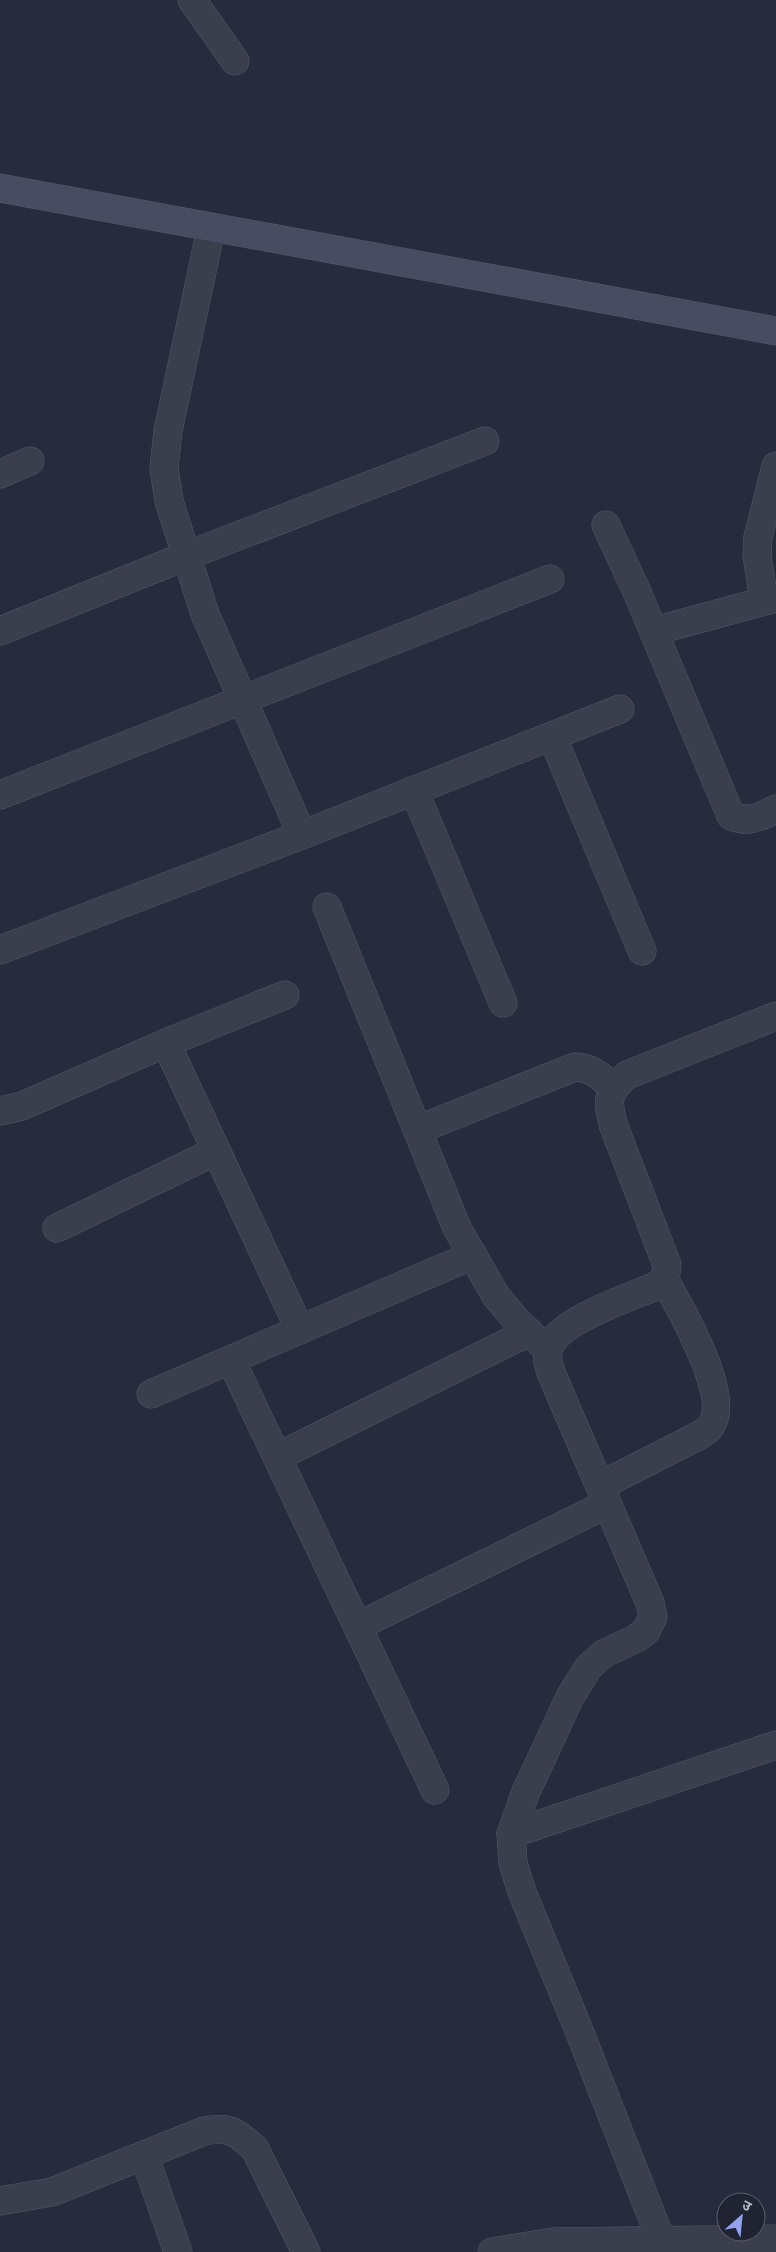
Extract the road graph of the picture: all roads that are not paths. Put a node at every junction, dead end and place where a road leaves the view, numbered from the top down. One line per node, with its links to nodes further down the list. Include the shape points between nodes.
1 (192, 0): 2 (street)
2 (235, 61)
3 (0, 188): 4 (main road)
4 (211, 229): 5 (main road); 11 (street, via 168,431 164,468 168,501)
5 (776, 331)
6 (485, 441): 11 (street)
7 (30, 461): 9 (street)
8 (776, 466): 13 (street, via 757,555)
9 (0, 474)
10 (606, 525): 15 (street)
11 (186, 556): 14 (street); 16 (street, via 205,614)
12 (550, 579): 16 (street)
13 (770, 600): 15 (street)
14 (0, 631)
15 (654, 631): 21 (street, via 732,816 752,820)
16 (243, 700): 20 (street); 22 (street)
17 (620, 708): 18 (street)
18 (552, 736): 19 (street); 25 (street)
19 (414, 790): 22 (street); 27 (street)
20 (0, 795)
21 (776, 809)
22 (302, 835): 24 (street)
23 (326, 908): 32 (street)
24 (0, 950)
25 (642, 951)
26 (285, 995): 29 (street)
27 (503, 1003)
28 (776, 1016): 30 (street, via 627,1075)
29 (166, 1043): 31 (street, via 22,1106); 33 (street)
30 (613, 1088): 32 (street, via 600,1074 575,1066); 36 (street, via 608,1103 613,1124 667,1265)
31 (0, 1111)
32 (417, 1130): 35 (street, via 457,1228)
33 (216, 1151): 34 (street); 37 (street)
34 (57, 1228)
35 (473, 1255): 37 (street); 38 (street, via 496,1296)
36 (666, 1280): 38 (street, via 569,1324 554,1337); 42 (street, via 710,1370 715,1393 715,1417 710,1428 700,1435)
37 (300, 1330): 39 (street)
38 (539, 1341): 41 (street); 42 (street)
39 (232, 1360): 40 (street); 41 (street)
40 (152, 1394)
41 (277, 1457): 43 (street)
42 (603, 1495): 43 (street); 46 (street, via 650,1602 653,1617 646,1631 604,1654 588,1668 570,1697 525,1794)
43 (358, 1626): 45 (street)
44 (776, 1745): 46 (street)
45 (435, 1790)
46 (511, 1834): 50 (street, via 513,1863 522,1892)
47 (144, 2155): 48 (street, via 52,2192); 51 (street); 52 (street, via 204,2131 220,2128 242,2136 255,2149)
48 (0, 2201)
49 (776, 2239): 50 (street)
50 (661, 2240): 53 (street, via 553,2242)
51 (178, 2252)
52 (306, 2252)
53 (492, 2252)

